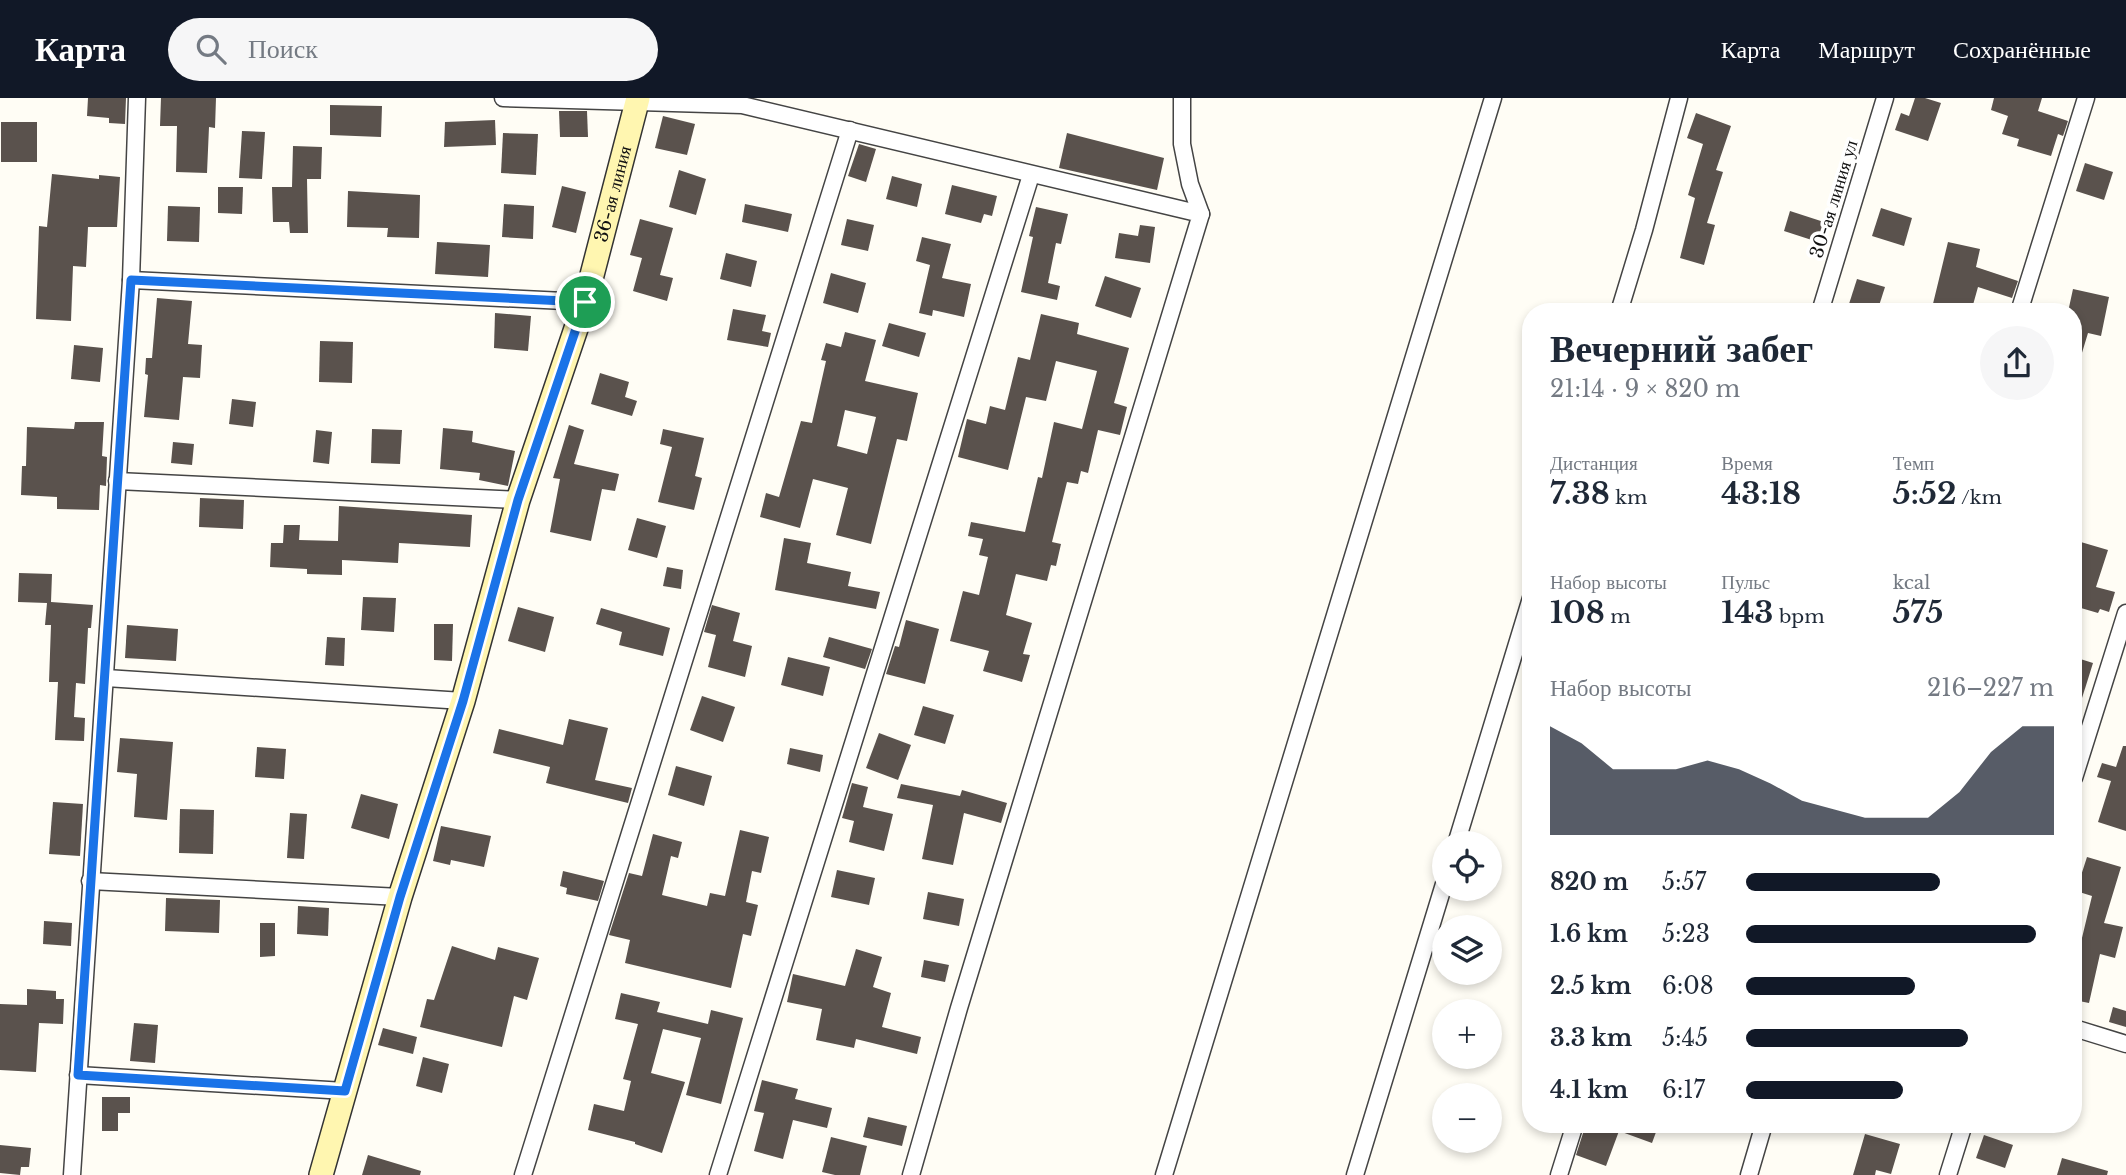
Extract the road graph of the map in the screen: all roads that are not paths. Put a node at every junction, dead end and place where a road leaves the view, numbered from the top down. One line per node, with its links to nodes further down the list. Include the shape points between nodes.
1 (137, 98): 12 (street)
2 (503, 98): 8 (street)
3 (1182, 98): 11 (street, via 1182,144)
4 (1493, 98): 40 (street)
5 (1679, 98): 14 (street)
6 (1885, 98): 15 (street, 30-ая линия ул)
7 (2086, 98): 16 (street)
8 (638, 101): 9 (street, via 743,105); 13 (street, 36-ая линия)
9 (850, 130): 10 (street); 37 (street)
10 (1031, 175): 11 (street); 38 (street)
11 (1201, 214): 39 (street)
12 (131, 280): 13 (street); 17 (street)
13 (585, 302): 18 (street, 36-ая линия)
14 (1622, 303)
15 (1823, 303)
16 (2022, 303)
17 (117, 481): 18 (street); 21 (street)
18 (518, 500): 22 (street, 36-ая линия)
19 (2126, 613): 23 (street)
20 (1522, 628): 24 (street)
21 (106, 678): 22 (street); 25 (street)
22 (463, 701): 26 (street, 36-ая линия)
23 (2082, 753)
24 (1460, 831)
25 (90, 881): 26 (street); 30 (street)
26 (400, 897): 31 (street, 36-ая линия)
27 (1439, 901): 41 (street)
28 (2082, 1030): 29 (street)
29 (2126, 1044)
30 (78, 1075): 31 (street); 35 (street)
31 (345, 1091): 36 (street, 36-ая линия)
32 (1572, 1133): 42 (street)
33 (1761, 1133): 43 (street)
34 (1961, 1133): 44 (street)
35 (72, 1175)
36 (321, 1175)
37 (523, 1175)
38 (718, 1175)
39 (911, 1175)
40 (1164, 1175)
41 (1355, 1175)
42 (1559, 1175)
43 (1749, 1175)
44 (1948, 1175)

